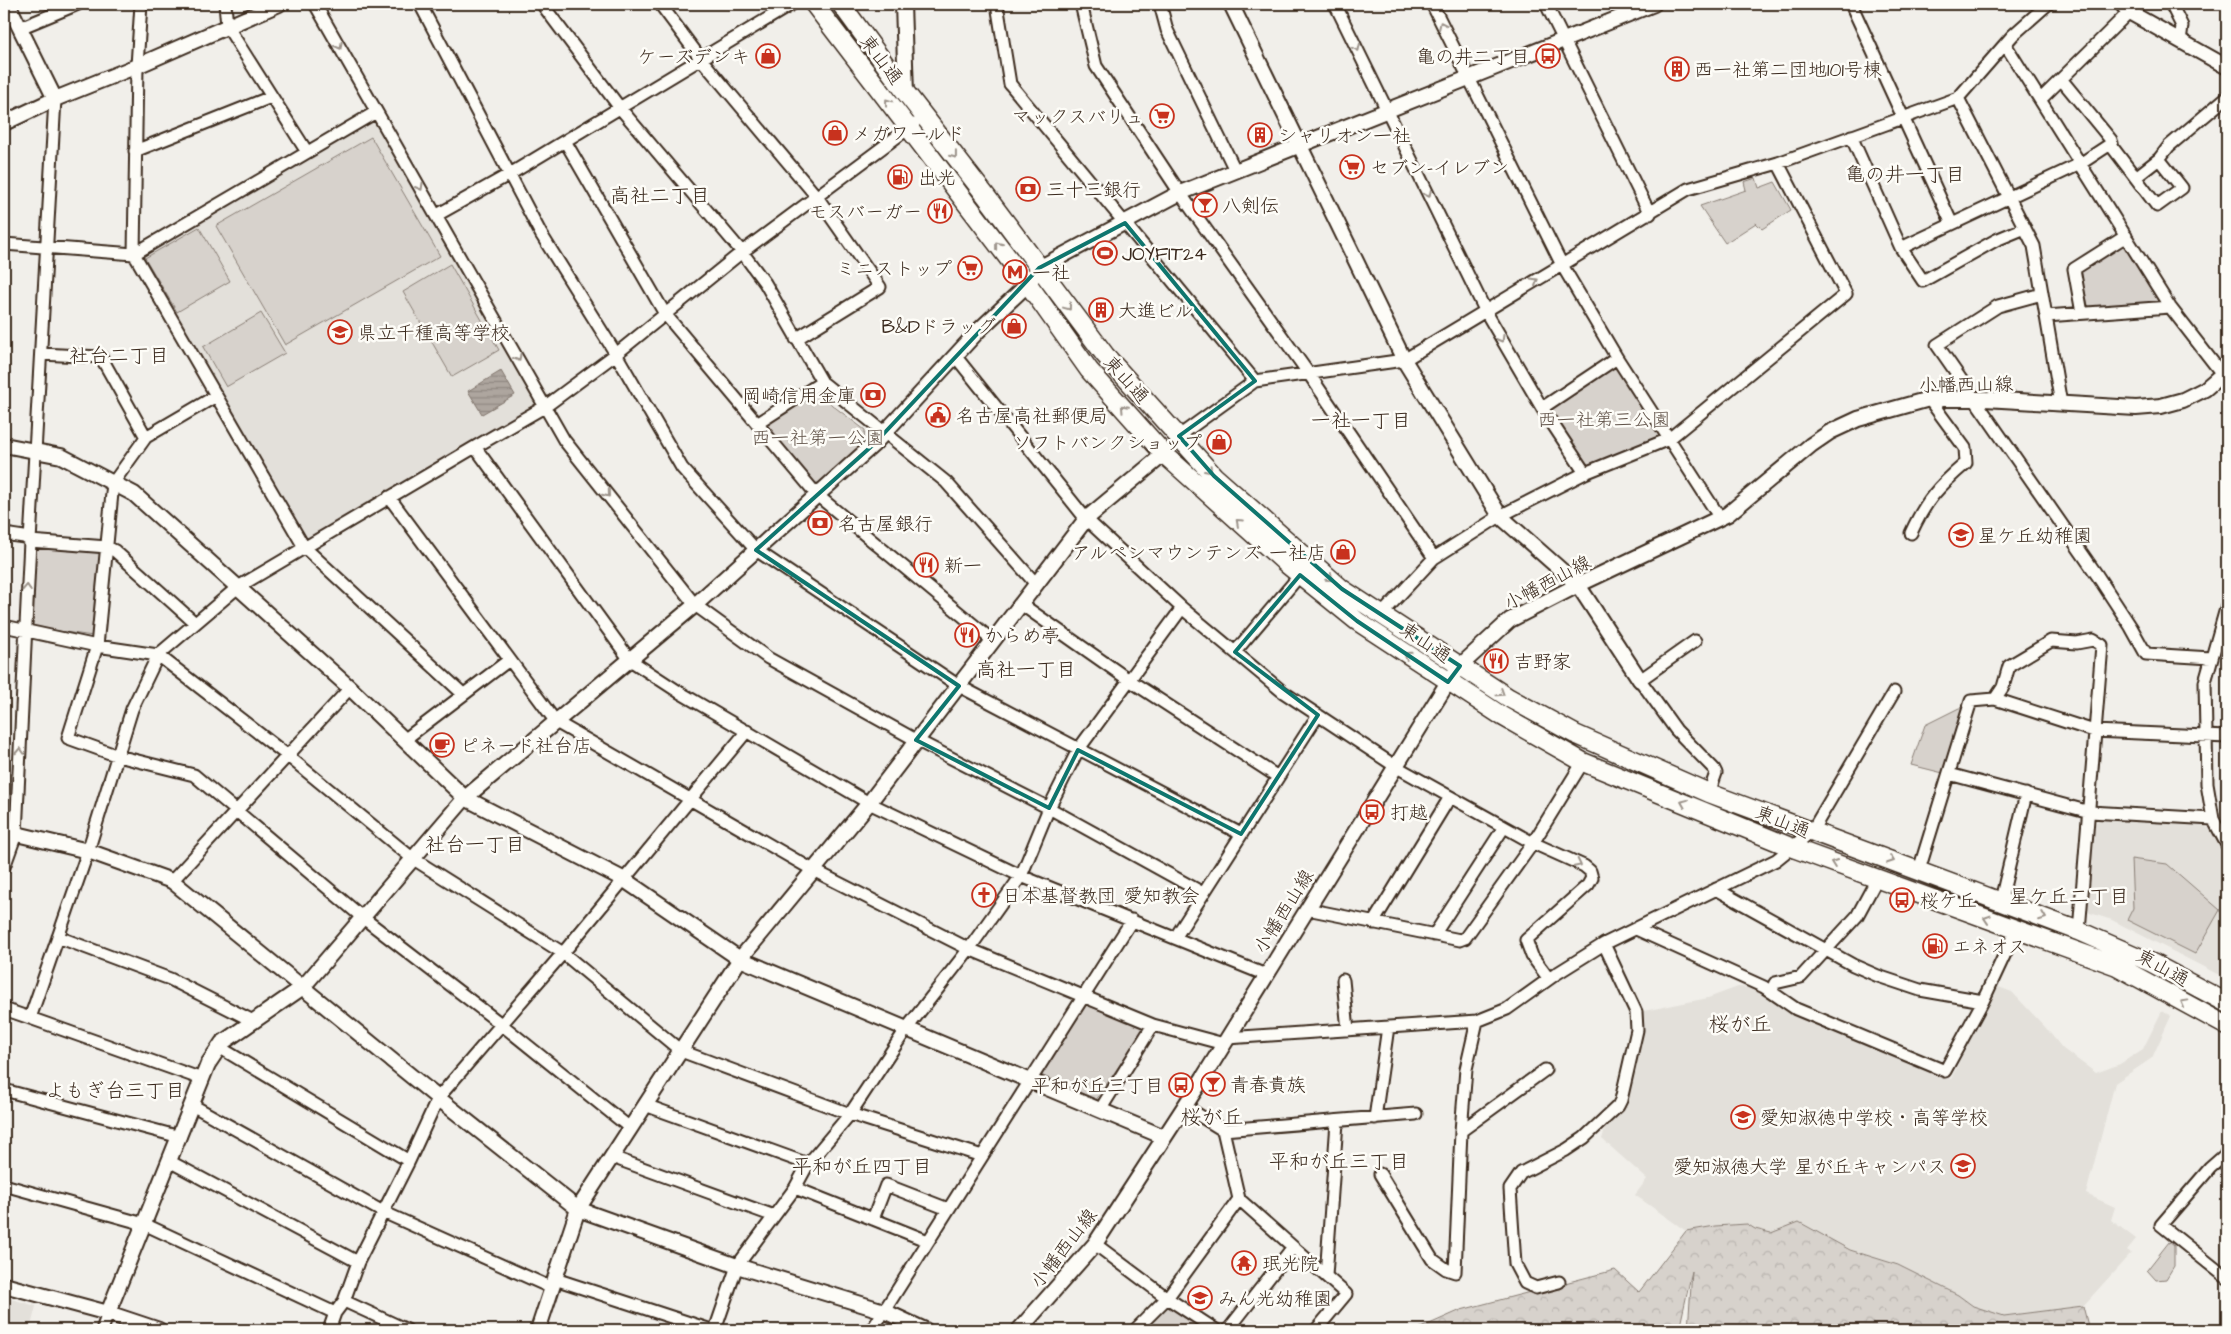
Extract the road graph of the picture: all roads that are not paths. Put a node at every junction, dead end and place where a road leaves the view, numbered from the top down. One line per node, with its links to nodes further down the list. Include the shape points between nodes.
1 (8, 4): 28 (street)
2 (78, 4): 28 (street)
3 (141, 4): 33 (street)
4 (225, 4): 27 (street)
5 (279, 4): 27 (street)
6 (315, 4): 44 (street, one-way to 44)
7 (420, 4): 60 (street)
8 (542, 4): 43 (street)
9 (660, 4): 32 (street)
10 (792, 4): 32 (street)
11 (814, 4): 49 (main road, 東山通, one-way to 11)
12 (841, 4): 37 (main road, 東山通)
13 (903, 4): 37 (street)
14 (996, 4): 67 (street, via 1010,84)
15 (1081, 4): 62 (street, via 1096,66)
16 (1160, 4): 59 (street, via 1167,30)
17 (1231, 4): 53 (street)
18 (1335, 4): 45 (street, one-way to 45)
19 (1432, 4): 35 (street, one-way to 19)
20 (1546, 4): 29 (street)
21 (1654, 4): 25 (street)
22 (1851, 4): 47 (street)
23 (2048, 4): 31 (street)
24 (2171, 4): 30 (street, via 2182,26)
25 (1638, 7): 29 (street)
26 (2126, 8): 30 (street); 36 (street)
27 (227, 26): 33 (street); 38 (street)
28 (20, 28): 41 (street)
29 (1564, 41): 35 (street); 65 (street)
30 (2180, 41): 34 (street)
31 (2005, 44): 40 (street); 42 (street)
32 (701, 59): 43 (street); 63 (street)
33 (137, 66): 41 (street); 54 (street)
34 (2227, 67)
35 (1468, 78): 45 (street); 76 (street)
36 (2061, 79): 42 (street); 52 (street)
37 (906, 93): 46 (main road, 東山通)
38 (271, 97): 54 (street); 55 (street)
39 (2227, 97): 56 (street, via 2169,146)
40 (1958, 98): 47 (street); 64 (street)
41 (55, 99): 48 (street); 72 (street)
42 (2041, 99): 58 (street)
43 (620, 108): 51 (street); 74 (street)
44 (376, 112): 55 (street); 66 (street, one-way to 66)
45 (1388, 112): 53 (street); 81 (street, one-way to 81)
46 (924, 116): 49 (street); 77 (main road, 東山通, one-way to 77)
47 (1903, 118): 50 (street); 68 (street)
48 (4, 123)
49 (908, 129): 63 (street); 78 (main road, 東山通, one-way to 49)
50 (1851, 136): 57 (street); 73 (street)
51 (565, 141): 60 (street); 83 (street)
52 (2112, 143): 58 (street); 61 (street)
53 (1298, 145): 59 (street); 90 (street)
54 (135, 151): 75 (street)
55 (307, 152): 75 (street)
56 (2159, 159): 61 (street); 61 (street, via 2182,188 2157,206)
57 (1778, 163): 65 (street, via 1688,189); 105 (street, via 1846,294)
58 (2080, 164): 64 (street); 70 (street)
59 (1235, 170): 62 (street)
60 (510, 174): 66 (street); 87 (street, via 541,234)
61 (2136, 176)
62 (1180, 193): 67 (street); 92 (street)
63 (817, 197): 74 (street); 85 (street, via 880,287)
64 (2010, 198): 68 (street); 69 (street)
65 (1650, 214): 76 (street)
66 (437, 215): 99 (street, one-way to 99)
67 (1125, 223): 77 (street); 93 (street)
68 (1952, 224): 73 (street)
69 (2025, 228): 73 (street, via 1996,240 1923,281); 79 (street, via 2034,246)
70 (2126, 236): 80 (street); 82 (street, via 2074,269)
71 (4, 244): 72 (street)
72 (46, 248): 75 (street); 86 (street)
73 (1902, 248)
74 (742, 252): 83 (street); 85 (street, via 765,283)
75 (134, 254): 95 (street)
76 (1562, 265): 81 (street, one-way to 76); 89 (street)
77 (1039, 268): 78 (street); 103 (main road, 東山通, one-way to 103, via 1104,355)
78 (1028, 284): 88 (street, via 979,330); 109 (main road, 東山通, one-way to 78, via 1089,370)
79 (2042, 294): 84 (street); 97 (street, via 1998,306 1937,346)
80 (2170, 307): 82 (street); 91 (street)
81 (1486, 312): 90 (street); 100 (street, one-way to 100)
82 (2082, 313): 84 (street)
83 (665, 314): 87 (street); 101 (street)
84 (2046, 316): 98 (street)
85 (796, 338): 94 (street)
86 (41, 354): 104 (street, via 101,357); 108 (street)
87 (616, 354): 99 (street); 122 (street, via 682,468)
88 (956, 357): 102 (street); 116 (street)
89 (1617, 358): 100 (street); 105 (street)
90 (1404, 360): 92 (street); 114 (street)
91 (2224, 372): 98 (street, 小幡西山線, via 2205,389 2161,406)
92 (1309, 374): 93 (street); 123 (street)
93 (1255, 381): 103 (street)
94 (822, 382): 101 (street); 102 (street)
95 (216, 396): 104 (street); 121 (street)
96 (1929, 399): 97 (street, 小幡西山線); 115 (street, 小幡西山線, via 1858,419 1830,432); 117 (street, via 1965,448 1966,463 1938,488 1923,507)
97 (1976, 399): 98 (street, 小幡西山線); 141 (street, via 2097,575 2146,654)
98 (2061, 404)
99 (546, 406): 107 (street); 129 (street, one-way to 129, via 564,440)
100 (1542, 408): 110 (street)
101 (757, 424): 112 (street)
102 (885, 433): 112 (street); 125 (street, via 946,482)
103 (1179, 436): 132 (main road, 東山通, one-way to 132, via 1214,476 1286,540 1342,589)
104 (146, 437): 111 (street)
105 (1669, 439): 110 (street); 115 (street)
106 (4, 445): 108 (street)
107 (475, 447): 113 (street); 143 (street)
108 (36, 451): 111 (street, via 61,456); 119 (street)
109 (1164, 454): 116 (street); 124 (main road, 東山通, one-way to 109)
110 (1585, 473): 114 (street)
111 (114, 483): 120 (street); 127 (street, via 134,494)
112 (817, 495): 122 (street); 136 (street)
113 (388, 497): 121 (street); 142 (street)
114 (1500, 516): 123 (street); 126 (street)
115 (1720, 518): 126 (street, 小幡西山線)
116 (1086, 519): 125 (street); 131 (street)
117 (1911, 533)
118 (4, 534): 119 (street)
119 (30, 541): 120 (street); 135 (street, one-way to 119)
120 (107, 546): 133 (street); 138 (street)
121 (304, 547): 127 (street); 151 (street)
122 (756, 550): 129 (street); 148 (street)
123 (1434, 558): 132 (street)
124 (1300, 575): 139 (street); 147 (main road, 東山通, one-way to 124, via 1357,621)
125 (1036, 584): 128 (street)
126 (1578, 585): 144 (street, 小幡西山線, via 1510,620); 146 (street)
127 (238, 587): 133 (street); 149 (street)
128 (1021, 604): 136 (street); 145 (street)
129 (695, 605): 143 (street); 160 (street, via 768,658)
130 (2227, 605): 141 (street)
131 (1182, 608): 139 (street); 145 (street)
132 (1382, 615): 144 (main road, 東山通)
133 (195, 623): 140 (street)
134 (4, 626): 135 (street)
135 (25, 629): 138 (street); 180 (street, one-way to 135)
136 (993, 641): 148 (street)
137 (1695, 641): 146 (street)
138 (97, 646): 140 (street); 162 (street, via 68,738)
139 (1235, 652): 153 (street, via 1283,692)
140 (158, 655): 162 (street, via 132,709); 163 (street)
141 (2211, 658): 157 (street, via 2205,682)
142 (509, 660): 151 (street); 154 (street)
143 (630, 660): 154 (street); 155 (street)
144 (1460, 666): 147 (street, 小幡西山線); 168 (main road, 東山通, one-way to 168, via 1509,698 1575,734)
145 (1129, 680): 161 (street); 167 (street)
146 (1640, 680): 168 (street, via 1676,730 1714,769 1716,773)
147 (1448, 682): 164 (main road, 東山通); 165 (street, 小幡西山線)
148 (959, 686): 160 (street); 161 (street)
149 (350, 688): 159 (street); 163 (street)
150 (1894, 692): 179 (street)
151 (464, 694): 159 (street)
152 (1995, 699): 156 (street); 156 (street, via 2003,687 2009,666 2051,641 2077,643 2093,640 2102,645); 166 (street, via 1970,700)
153 (1318, 715): 165 (street); 167 (street)
154 (556, 722): 171 (street); 172 (street)
155 (747, 731): 172 (street); 173 (street)
156 (2094, 731): 157 (street); 176 (street)
157 (2206, 736): 158 (street); 177 (street, via 2207,784)
158 (2227, 737)
159 (404, 740): 171 (street)
160 (916, 740): 173 (street); 174 (street)
161 (1078, 750): 174 (street); 181 (street)
162 (118, 756): 175 (street, via 194,775); 185 (street)
163 (288, 756): 175 (street); 186 (street)
164 (1583, 762): 182 (street); 184 (main road, 東山通, one-way to 164)
165 (1395, 766): 170 (street); 197 (street, 小幡西山線)
166 (1949, 774): 169 (street); 189 (street)
167 (1278, 777): 181 (street)
168 (1710, 793): 179 (main road, 東山通)
169 (2026, 794): 176 (street); 196 (street)
170 (1450, 797): 178 (street); 200 (street)
171 (466, 798): 186 (street); 191 (street)
172 (690, 799): 188 (street); 191 (street)
173 (869, 803): 188 (street); 190 (street)
174 (1049, 808): 190 (street); 195 (street)
175 (236, 809): 193 (street); 198 (street)
176 (2090, 812): 177 (street); 203 (street)
177 (2213, 819): 183 (street)
178 (1504, 827): 182 (street); 204 (street)
179 (1812, 831): 184 (street); 189 (main road, 東山通, one-way to 189)
180 (10, 833): 185 (street); 187 (street)
181 (1241, 834): 195 (street)
182 (1534, 843): 204 (street, via 1465,938 1460,940); 213 (street, one-way to 213, via 1584,866 1592,878 1526,940 1532,956)
183 (2227, 845)
184 (1793, 848): 192 (main road, 東山通, one-way to 184); 194 (street, via 1776,860)
185 (88, 851): 193 (street); 205 (street)
186 (412, 858): 198 (street); 210 (street)
187 (4, 867)
188 (813, 870): 208 (street); 211 (street)
189 (1919, 870): 196 (main road, 東山通)
190 (1021, 876): 199 (street); 208 (street)
191 (623, 879): 210 (street); 211 (street)
192 (1877, 879): 201 (main road, 東山通, one-way to 192); 209 (street, via 1857,916)
193 (172, 881): 215 (street)
194 (1716, 889): 202 (street); 209 (street)
195 (1203, 893): 206 (street)
196 (2001, 900): 203 (main road, 東山通, one-way to 203)
197 (1307, 909): 200 (street); 212 (street, 小幡西山線)
198 (362, 917): 215 (street); 224 (street)
199 (1132, 920): 206 (street); 217 (street)
200 (1373, 923): 204 (street)
201 (2017, 928): 218 (street); 226 (main road, 東山通, one-way to 201, via 2117,966)
202 (1636, 929): 207 (street); 216 (street)
203 (2079, 931): 219 (main road, 東山通, via 2152,963)
204 (1434, 934)
205 (58, 937): 221 (street); 222 (street, via 170,979)
206 (1175, 938): 212 (street)
207 (1604, 944): 213 (street); 274 (street, via 1638,1020 1621,1100 1584,1138 1521,1173 1510,1189 1515,1264 1525,1283 1536,1288)
208 (969, 949): 217 (street); 228 (street)
209 (1826, 949): 216 (street, via 1801,977 1776,983); 218 (street, via 1853,965 1895,982 1920,990)
210 (563, 953): 224 (street); 232 (street)
211 (740, 959): 228 (street); 232 (street)
212 (1266, 975): 230 (street, 小幡西山線)
213 (1549, 979): 223 (street, via 1507,1009)
214 (1343, 980): 229 (street)
215 (303, 986): 222 (street); 237 (street)
216 (1771, 992): 218 (street, via 1796,1009 1945,1071)
217 (1084, 996): 225 (street); 235 (street)
218 (1983, 1001)
219 (2227, 1003)
220 (4, 1009): 221 (street)
221 (30, 1018): 234 (street)
222 (253, 1021): 231 (street)
223 (1477, 1021): 227 (street); 248 (street, via 1466,1069)
224 (501, 1024): 237 (street); 246 (street)
225 (1154, 1024): 230 (street); 241 (street)
226 (2227, 1026)
227 (1388, 1027): 229 (street); 244 (street)
228 (907, 1028): 235 (street); 242 (street)
229 (1348, 1030): 230 (street)
230 (1225, 1041): 240 (street, 小幡西山線)
231 (219, 1047): 234 (street); 255 (street)
232 (680, 1051): 239 (street); 242 (street)
233 (1545, 1070): 248 (street)
234 (202, 1079): 238 (street)
235 (1030, 1080): 241 (street); 252 (street)
236 (4, 1090): 249 (street)
237 (438, 1098): 255 (street); 262 (street)
238 (192, 1105): 249 (street); 263 (street)
239 (645, 1105): 246 (street); 256 (street)
240 (1184, 1106): 247 (street); 250 (street, 小幡西山線)
241 (1100, 1110): 250 (street)
242 (850, 1114): 252 (street); 256 (street)
243 (1416, 1114): 244 (street)
244 (1375, 1118): 245 (street)
245 (1337, 1122): 247 (street); 272 (street)
246 (630, 1128): 253 (street)
247 (1223, 1130): 260 (street)
248 (1461, 1131): 257 (street, via 1455,1272 1432,1259)
249 (180, 1137): 254 (street)
250 (1164, 1137): 268 (street, 小幡西山線)
251 (2227, 1153): 273 (street, via 2161,1225)
252 (982, 1156): 261 (street)
253 (612, 1157): 262 (street); 264 (street)
254 (169, 1161): 266 (street); 270 (street)
255 (409, 1161): 263 (street)
256 (808, 1164): 259 (street)
257 (1380, 1174)
258 (4, 1185): 266 (street)
259 (795, 1188): 264 (street); 265 (street)
260 (1239, 1199): 269 (street); 277 (street)
261 (948, 1209): 265 (street, via 886,1185); 267 (street)
262 (578, 1210): 271 (street); 275 (street)
263 (383, 1212): 270 (street); 275 (street)
264 (774, 1216): 271 (street)
265 (873, 1219): 267 (street)
266 (144, 1224): 280 (street); 281 (street)
267 (928, 1241): 279 (street)
268 (1095, 1244): 277 (street); 291 (street, 小幡西山線)
269 (1293, 1247): 272 (street); 294 (street)
270 (358, 1262): 278 (street)
271 (737, 1266): 279 (street); 288 (street)
272 (1326, 1276): 295 (street, via 1346,1294)
273 (2227, 1278)
274 (1559, 1282)
275 (553, 1284): 286 (street); 287 (street)
276 (4, 1285): 280 (street)
277 (1167, 1298): 292 (street); 293 (street)
278 (344, 1301): 281 (street); 285 (street)
279 (884, 1310): 289 (street); 290 (street)
280 (108, 1313): 282 (street); 283 (street)
281 (336, 1313): 284 (street)
282 (102, 1330)
283 (159, 1330)
284 (329, 1330)
285 (407, 1330)
286 (538, 1330)
287 (711, 1330)
288 (715, 1330)
289 (872, 1330)
290 (925, 1330)
291 (1019, 1330)
292 (1135, 1330)
293 (1216, 1330)
294 (1228, 1330)
295 (1316, 1330)

